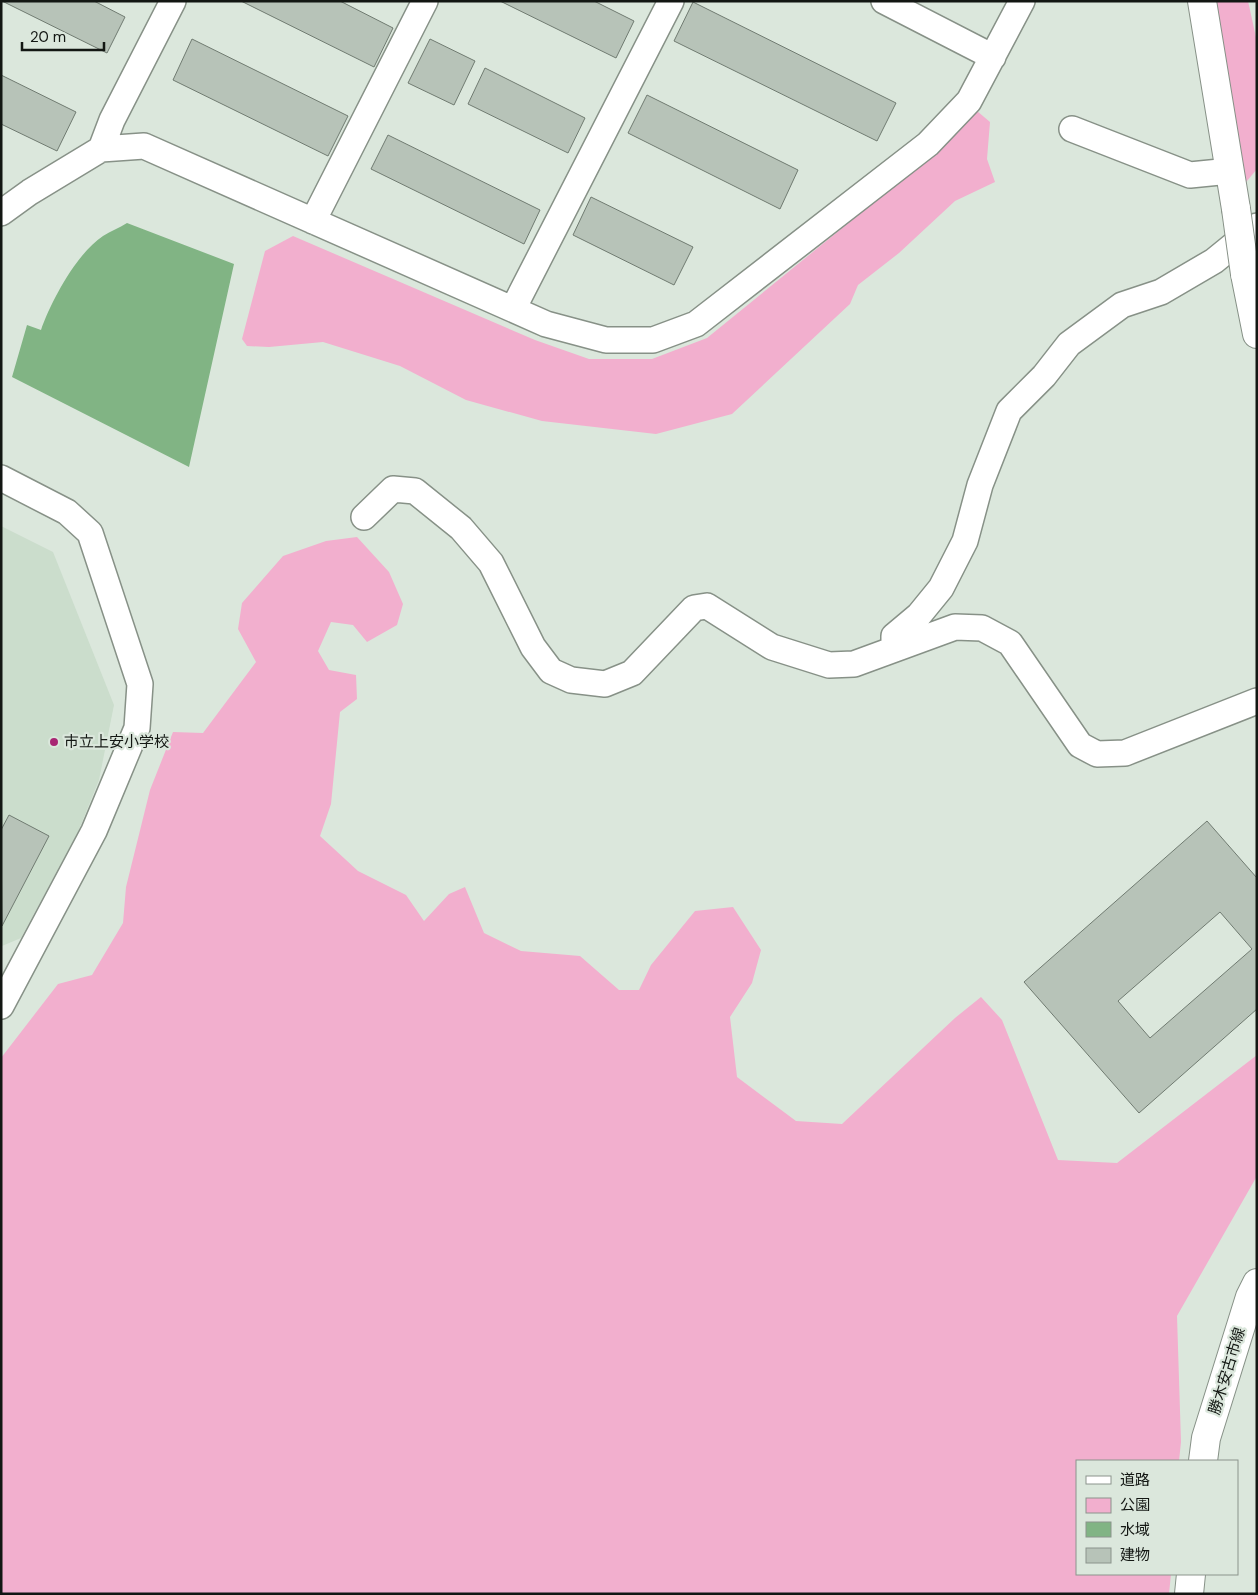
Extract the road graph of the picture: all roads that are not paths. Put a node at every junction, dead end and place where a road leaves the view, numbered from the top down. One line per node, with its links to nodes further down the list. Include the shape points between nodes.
1 (173, 1): 9 (street, via 112,120)
2 (425, 1): 13 (street)
3 (671, 1): 14 (street)
4 (884, 1): 7 (street)
5 (1022, 1): 7 (street)
6 (1202, 1): 10 (street)
7 (993, 57): 14 (street, via 969,101 928,144 696,324 653,340 606,340 546,324)
8 (1072, 129): 10 (street, via 1190,175)
9 (101, 149): 11 (street); 13 (street, via 144,146)
10 (1230, 171): 12 (street)
11 (1, 213)
12 (1246, 218): 15 (street, bridge, via 1245,274); 18 (street, via 1214,261 1161,292 1122,305 1069,344 1044,376 1009,411 980,485 965,541 941,588 919,615 894,636)
13 (313, 221): 14 (street)
14 (513, 309)
15 (1257, 334)
16 (1, 478): 20 (street, via 67,512 90,533 140,684 137,728 94,831)
17 (364, 517): 18 (street, via 393,489 415,492 461,528 491,563 533,647 551,671 571,680 605,684 632,673 694,608 707,606 772,647 829,665 854,664)
18 (894, 649): 19 (street, via 955,627 982,628 1010,643 1080,745 1098,754 1125,753)
19 (1257, 700)
20 (10, 968): 21 (street)
21 (1, 1006)
22 (1257, 1283): 23 (street, 勝木安古市線, via 1206,1438)
23 (1203, 1460)
24 (1191, 1575): 25 (street)
25 (1189, 1594)

